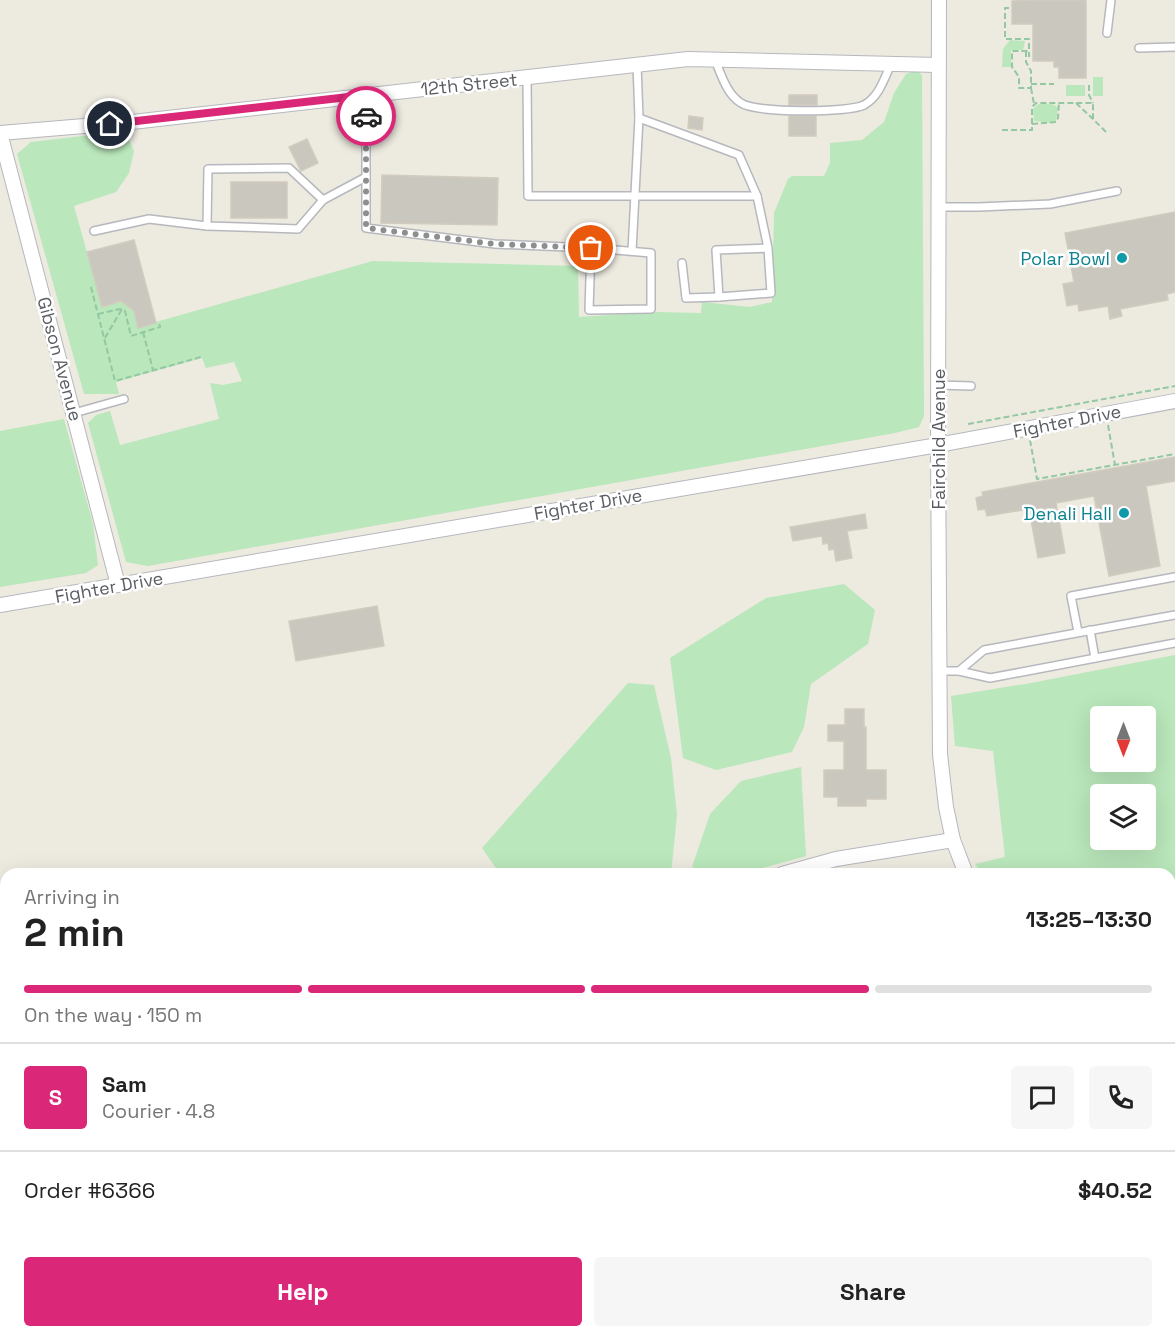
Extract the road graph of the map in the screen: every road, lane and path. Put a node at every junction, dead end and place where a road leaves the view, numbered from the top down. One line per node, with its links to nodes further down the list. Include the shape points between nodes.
1 (939, 0): 11 (street, Fairchild Avenue)
2 (1111, 0): 4 (lane)
3 (1009, 8): 7 (path, via 1005,8 1005,39 1029,39)
4 (1107, 33)
5 (1139, 48): 6 (lane)
6 (1175, 48)
7 (1027, 51): 15 (path); 15 (path, via 1012,51 1012,67 1019,77 1019,88)
8 (715, 60): 9 (street, 12th Street); 9 (lane, via 740,103 760,109 845,110 864,105 876,96); 10 (street, 12th Street)
9 (891, 64): 11 (street, 12th Street)
10 (637, 65): 12 (street, 12th Street); 22 (lane)
11 (938, 65): 33 (street, Fairchild Avenue)
12 (527, 77): 16 (street, 12th Street); 31 (lane, via 528,196)
13 (1054, 84): 15 (path)
14 (1089, 85): 20 (path)
15 (1031, 86): 21 (path)
16 (366, 95): 26 (street, 12th Street); 28 (lane)
17 (1093, 98): 20 (path)
18 (1059, 102): 19 (path); 21 (path); 24 (path, via 1056,122)
19 (1076, 103): 20 (path); 23 (path)
20 (1093, 103): 23 (path)
21 (1034, 104): 24 (path)
22 (639, 118): 30 (lane, via 739,155); 31 (lane)
23 (1093, 119): 27 (path)
24 (1032, 124): 25 (path, via 1032,130)
25 (1002, 130)
26 (0, 133): 54 (street, Gibson Avenue)
27 (1107, 133)
28 (366, 177): 32 (lane); 36 (lane, via 366,228 495,244)
29 (1117, 191): 33 (lane, via 1050,204)
30 (757, 196): 31 (lane); 37 (lane)
31 (634, 197): 38 (lane)
32 (323, 201): 34 (lane, via 298,229); 34 (lane, via 289,168 208,169)
33 (938, 207): 49 (street, Fairchild Avenue)
34 (207, 226): 35 (lane, via 149,219)
35 (94, 231)
36 (591, 248): 38 (lane); 38 (lane, via 589,310 651,309 651,253)
37 (768, 248): 41 (lane, via 771,293); 41 (lane, via 716,250)
38 (632, 251)
39 (682, 263): 41 (lane, via 686,298)
40 (91, 286): 43 (path)
41 (719, 297)
42 (122, 309): 43 (path); 45 (path, via 130,336); 46 (path)
43 (98, 314): 46 (path)
44 (159, 322): 45 (path, via 160,327)
45 (143, 332): 48 (path)
46 (105, 339): 48 (path, via 116,381)
47 (201, 357): 48 (path)
48 (153, 370)
49 (938, 385): 51 (lane); 58 (street, Fairchild Avenue)
50 (1175, 386): 55 (path)
51 (971, 387)
52 (124, 399): 54 (lane)
53 (1175, 401): 58 (street, Fighter Drive)
54 (74, 413): 62 (street, Gibson Avenue)
55 (968, 424)
56 (1108, 425): 60 (path)
57 (1030, 439): 60 (path, via 1037,479)
58 (938, 445): 62 (street, Fighter Drive); 69 (street, Fairchild Avenue)
59 (1175, 454): 60 (path)
60 (1115, 465)
61 (1175, 577): 66 (lane, via 1071,596)
62 (118, 585): 63 (street, Fighter Drive)
63 (0, 605)
64 (1175, 615): 65 (lane)
65 (1090, 630): 66 (lane); 68 (lane)
66 (1078, 632): 70 (lane, via 984,650)
67 (1175, 644): 68 (lane)
68 (1095, 658): 70 (lane, via 990,678)
69 (940, 671): 70 (lane); 71 (street, Fairchild Avenue, via 942,783)
70 (959, 671)
71 (953, 840): 72 (street); 73 (street, Fairchild Avenue)
72 (804, 868)
73 (964, 868)

